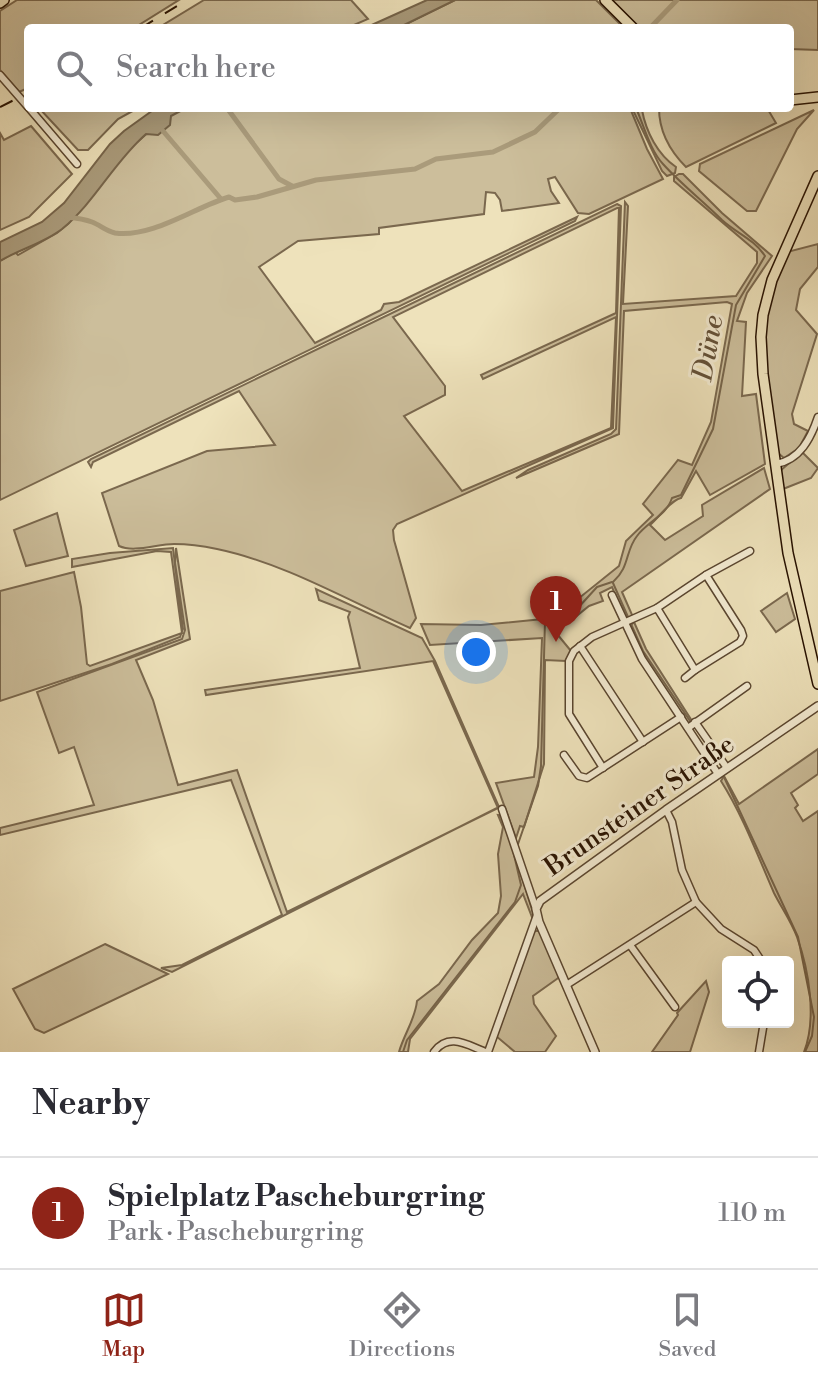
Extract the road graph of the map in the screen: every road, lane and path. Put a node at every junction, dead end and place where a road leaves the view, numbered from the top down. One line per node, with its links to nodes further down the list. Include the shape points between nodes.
1 (605, 0): 2 (main road)
2 (629, 24)
3 (0, 75): 6 (street)
4 (794, 100): 5 (main road)
5 (815, 100)
6 (24, 103)
7 (32, 112): 8 (street)
8 (77, 164)
9 (817, 181): 12 (main road, via 772,280 762,325)
10 (818, 417): 11 (street)
11 (816, 433): 12 (street, via 788,461)
12 (776, 464): 21 (main road, via 789,560)
13 (750, 551): 14 (street)
14 (706, 575): 16 (street); 19 (street, via 743,636)
15 (612, 595): 17 (street)
16 (657, 608): 17 (street); 19 (street)
17 (625, 623): 18 (street); 24 (street)
18 (580, 646): 27 (street); 29 (street, via 569,661 569,714)
19 (695, 670): 20 (street)
20 (685, 678)
21 (818, 684)
22 (747, 686): 25 (street)
23 (818, 706): 30 (street, Brunsteiner Straße)
24 (681, 717): 26 (street); 27 (street)
25 (695, 722): 26 (street); 30 (street)
26 (688, 728): 31 (street)
27 (643, 742): 29 (street)
28 (564, 755): 29 (street, via 582,778)
29 (603, 768)
30 (727, 768): 31 (street, Brunsteiner Straße)
31 (718, 774): 33 (street, Brunsteiner Straße)
32 (502, 809): 35 (street)
33 (666, 810): 34 (street); 35 (street, Brunsteiner Straße, via 548,893)
34 (696, 902): 36 (street); 37 (street, via 716,925)
35 (537, 912): 38 (street, Brunsteiner Straße); 42 (street)
36 (630, 945): 38 (street); 39 (street)
37 (758, 956)
38 (568, 984): 43 (street, Brunsteiner Straße)
39 (675, 1007)
40 (763, 1028): 44 (street)
41 (434, 1052): 42 (street, via 452,1040)
42 (487, 1052)
43 (595, 1052)
44 (759, 1052)

